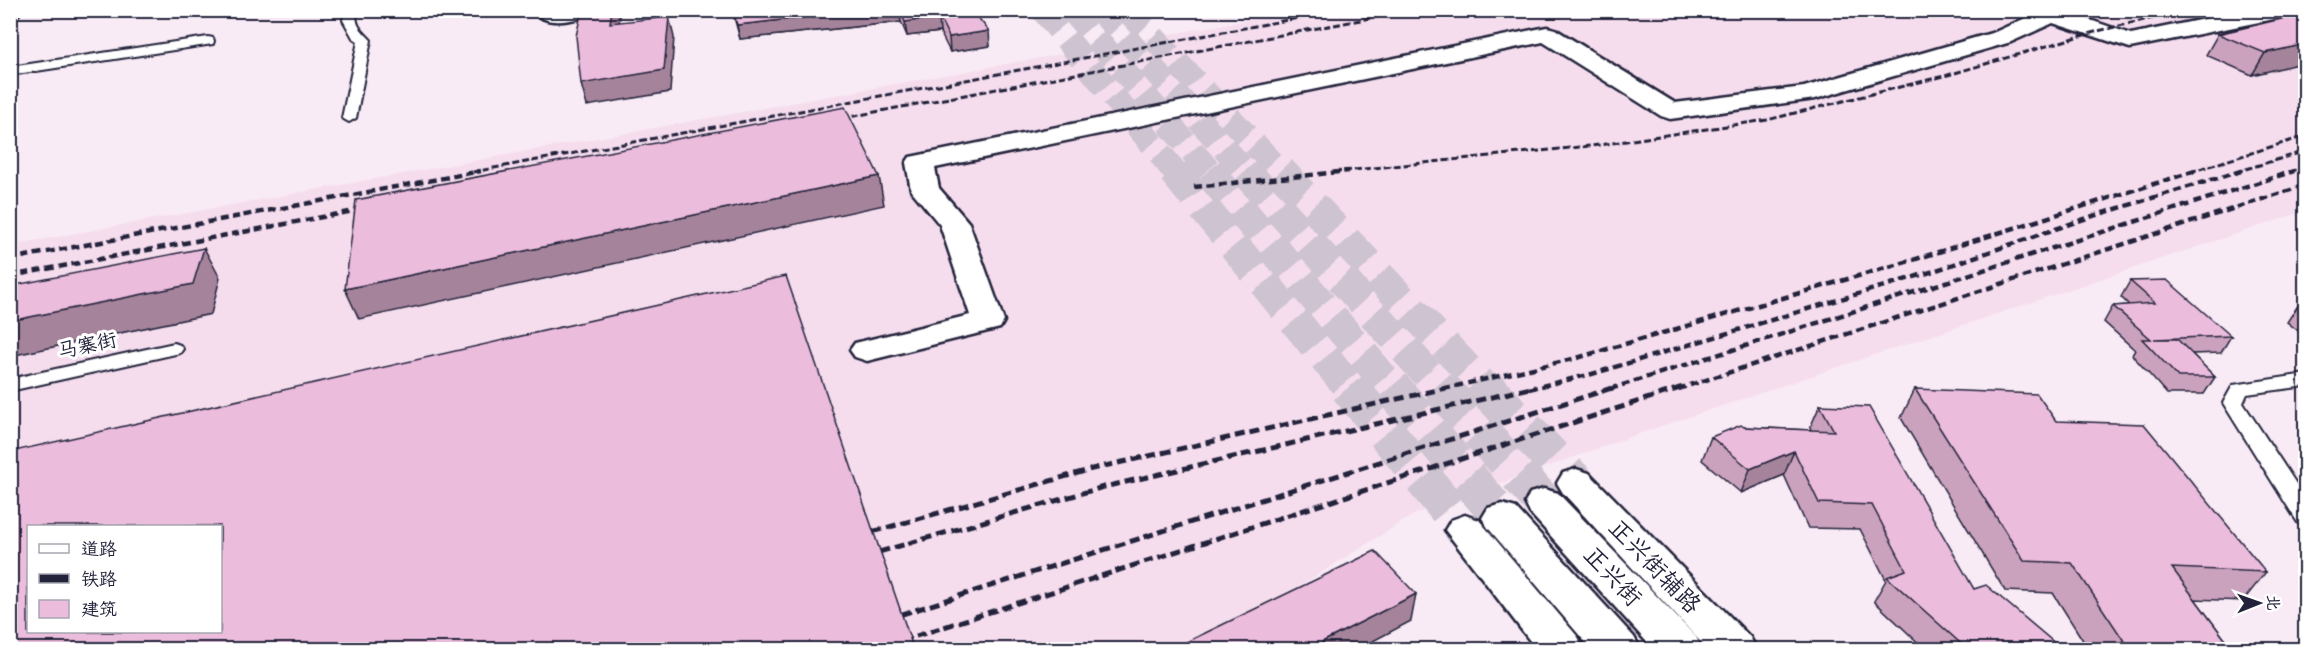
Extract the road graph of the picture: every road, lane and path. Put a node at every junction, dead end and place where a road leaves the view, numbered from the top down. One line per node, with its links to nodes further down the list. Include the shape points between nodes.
1 (16, 10): 5 (lane)
2 (544, 10): 3 (street, via 564,14)
3 (585, 10)
4 (2284, 10): 11 (street, via 2130,40 2052,15 2003,37 1806,94 1670,111 1547,34 920,163 925,190 954,224 988,321)
5 (10, 18)
6 (345, 18): 9 (lane, via 365,40)
7 (208, 41): 8 (lane)
8 (10, 70)
9 (349, 118)
10 (174, 349): 13 (lane, 马寨街)
11 (867, 351)
12 (2306, 380): 15 (lane, via 2240,389 2233,403)
13 (10, 385)
14 (1560, 493): 18 (street, 正兴街); 19 (street, 正兴街辅路)
15 (2306, 517)
16 (1563, 650): 17 (street, via 1484,524)
17 (1619, 650)
18 (1681, 650)
19 (1735, 650)

